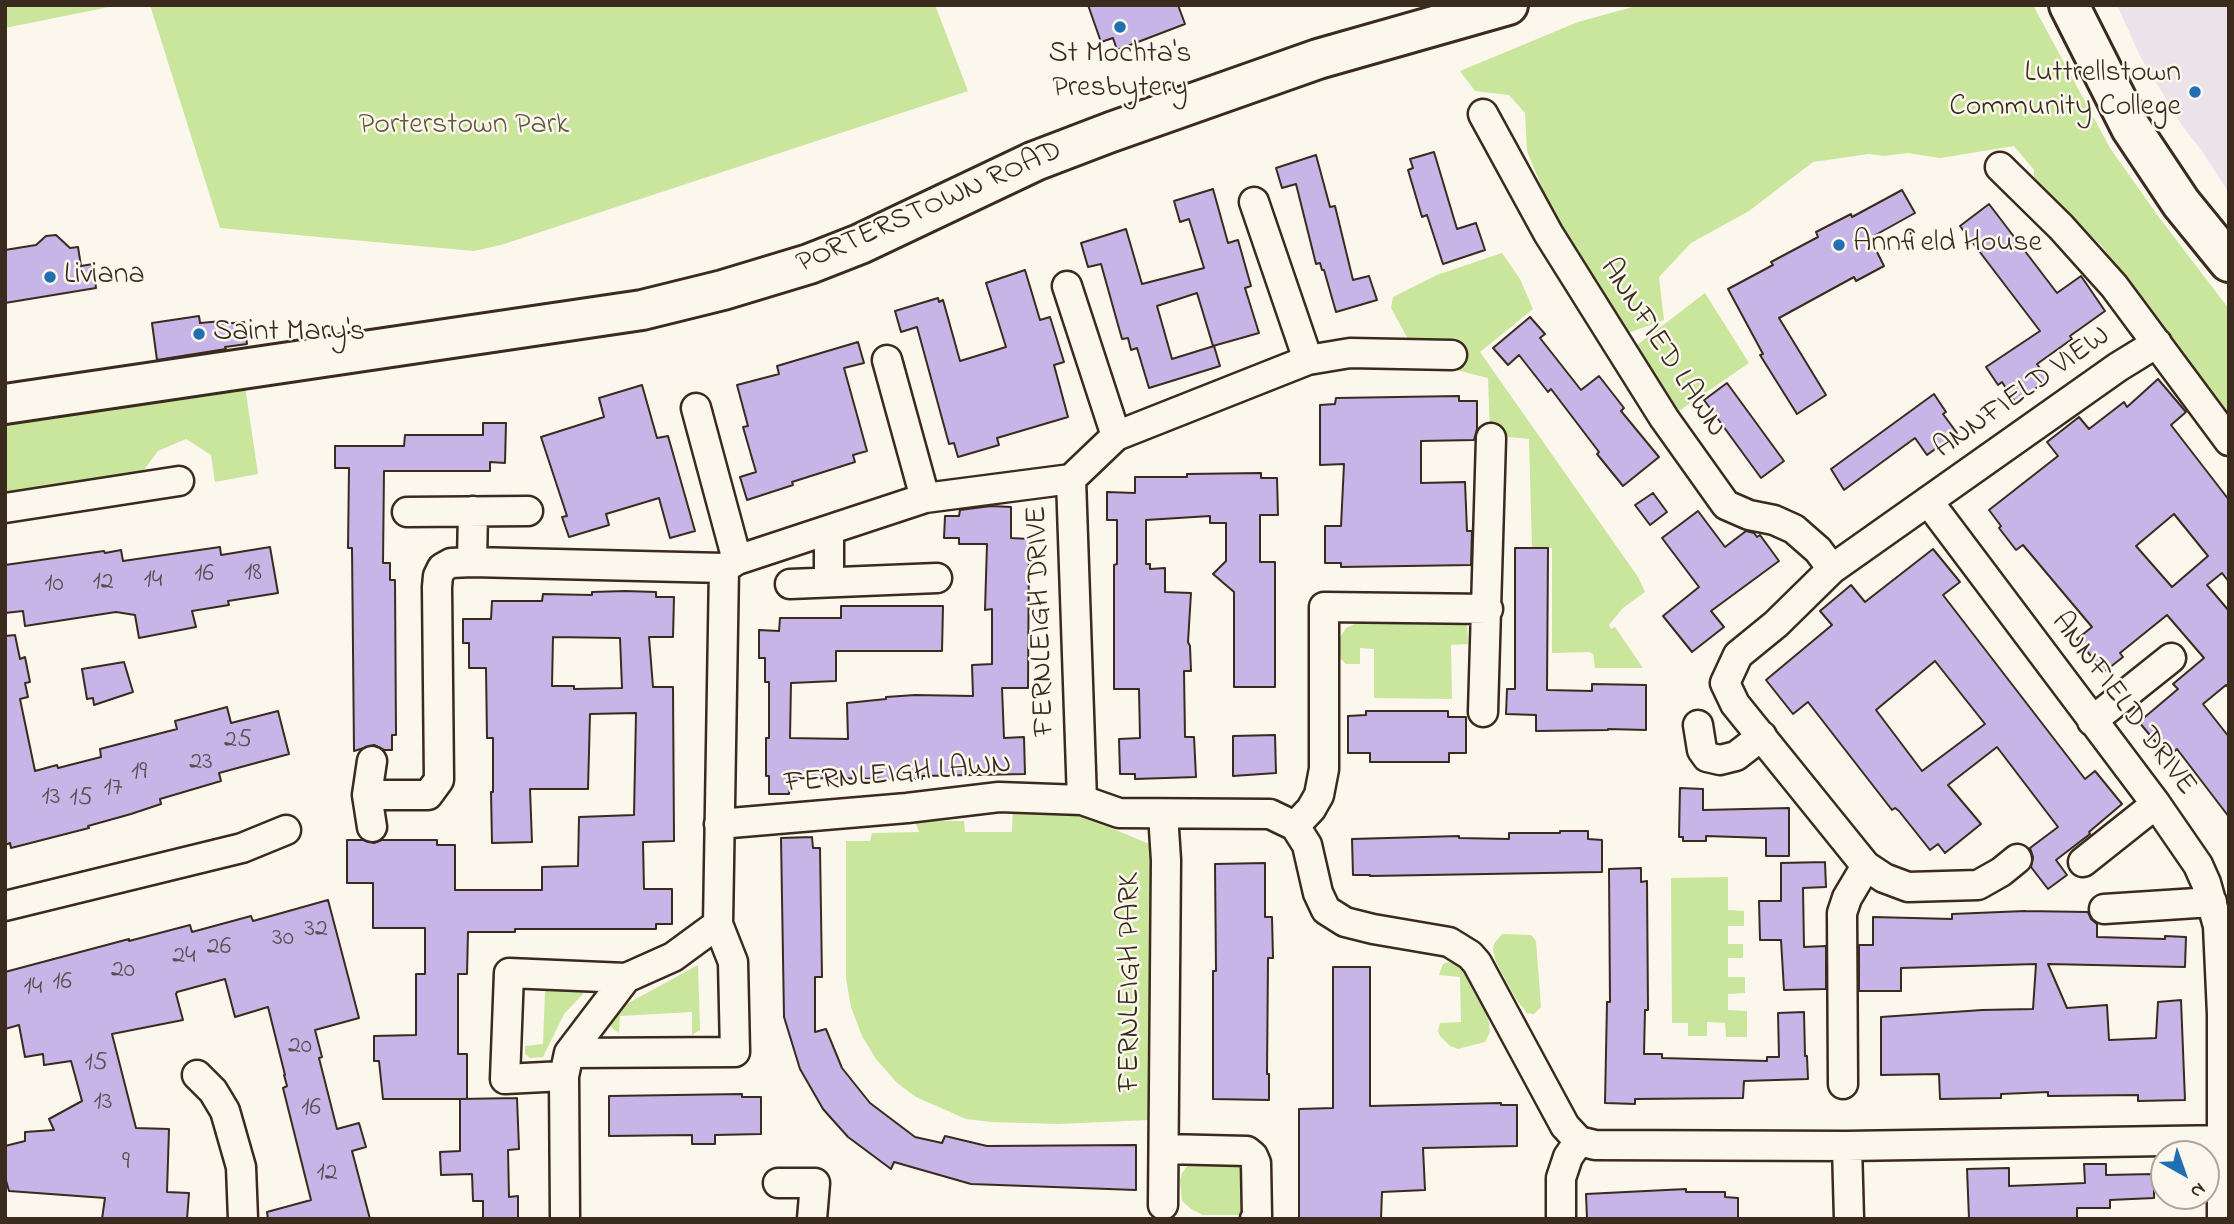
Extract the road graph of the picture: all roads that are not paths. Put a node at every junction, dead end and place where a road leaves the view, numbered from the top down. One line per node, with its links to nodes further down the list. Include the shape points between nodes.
1 (1508, 5): 12 (street, PORTERSTOWN ROAD, via 1318,59 1111,132 1035,161 860,244 723,290 642,310)
2 (2069, 5): 6 (street, via 2131,128 2181,203)
3 (1483, 114): 28 (street, ANNFIED LAWN, via 1548,233 1664,418 1726,505 1794,530)
4 (2000, 167): 8 (street, via 2114,286)
5 (1254, 202): 11 (street)
6 (2229, 261)
7 (1067, 286): 14 (street)
8 (2157, 343): 16 (street); 20 (street, ANNFIELD VIEW)
9 (1452, 355): 11 (street, via 1350,353)
10 (887, 360): 19 (street)
11 (1308, 360): 14 (street)
12 (5, 404)
13 (696, 408): 27 (street)
14 (1116, 436): 17 (street)
15 (1491, 438): 32 (street)
16 (2229, 441)
17 (1072, 479): 19 (street, FERNLEIGH DRIVE); 40 (street, FERNLEIGH DRIVE)
18 (179, 481): 21 (street)
19 (925, 498): 25 (street, FERNLEIGH DRIVE)
20 (1928, 501): 28 (street, ANNFIELD VIEW); 35 (street, ANNFIELD DRIVE)
21 (5, 508)
22 (473, 511): 23 (street); 24 (street); 26 (street)
23 (528, 511)
24 (407, 512)
25 (829, 530): 27 (street, FERNLEIGH DRIVE); 30 (street)
26 (472, 562): 27 (street, FERNLEIGH DRIVE); 39 (street, FERNLEIGH DRIVE, via 451,563 438,576 439,780 428,795)
27 (731, 564): 43 (street)
28 (1832, 569): 37 (street, ANNFIELD VIEW, via 1776,625 1738,655 1725,683 1735,704)
29 (937, 578): 30 (street)
30 (829, 582): 31 (street)
31 (790, 583)
32 (1488, 609): 34 (street); 44 (street, via 1324,607 1324,769 1319,795)
33 (2171, 658): 35 (street)
34 (1483, 712)
35 (2092, 721): 41 (street, ANNFIELD DRIVE)
36 (1698, 725): 37 (street, via 1702,750 1707,757 1720,760 1736,756)
37 (1762, 736): 49 (street)
38 (372, 761): 39 (street)
39 (367, 795): 45 (street)
40 (1082, 800): 42 (street, via 1119,813); 43 (street, FERNLEIGH LAWN, via 999,797)
41 (2155, 804): 48 (street); 50 (street, ANNFIELD DRIVE)
42 (1163, 814): 44 (street, via 1270,814); 61 (street, FERNLEIGH PARK)
43 (719, 824): 53 (street)
44 (1294, 826): 59 (street, via 1307,845 1326,910 1345,922 1449,942 1477,963 1565,1126)
45 (372, 827)
46 (286, 830): 51 (street, via 242,848)
47 (2017, 859): 49 (street, via 1978,884 1908,887)
48 (2083, 862)
49 (1866, 866): 57 (street, via 1842,913)
50 (2217, 897): 52 (street); 58 (street, ANNFIELD DRIVE)
51 (5, 906)
52 (2104, 909)
53 (718, 924): 54 (street, via 673,957); 55 (street, via 733,962 735,1052)
54 (626, 978): 55 (street); 55 (street, via 509,973 505,1079)
55 (567, 1065): 65 (street)
56 (197, 1075): 64 (street, via 225,1111 241,1167)
57 (1843, 1084)
58 (2225, 1140): 60 (street); 70 (street, ANNFIELD DRIVE)
59 (1579, 1141): 60 (street, via 1595,1145); 68 (street, via 1561,1178)
60 (1847, 1146): 69 (street)
61 (1165, 1149): 63 (street, FERNLEIGH PARK); 67 (street, via 1247,1151 1256,1163)
62 (778, 1183): 66 (street, via 815,1183)
63 (1166, 1214)
64 (243, 1219)
65 (565, 1219)
66 (812, 1219)
67 (1255, 1219)
68 (1560, 1219)
69 (1849, 1219)
70 (2222, 1219)

